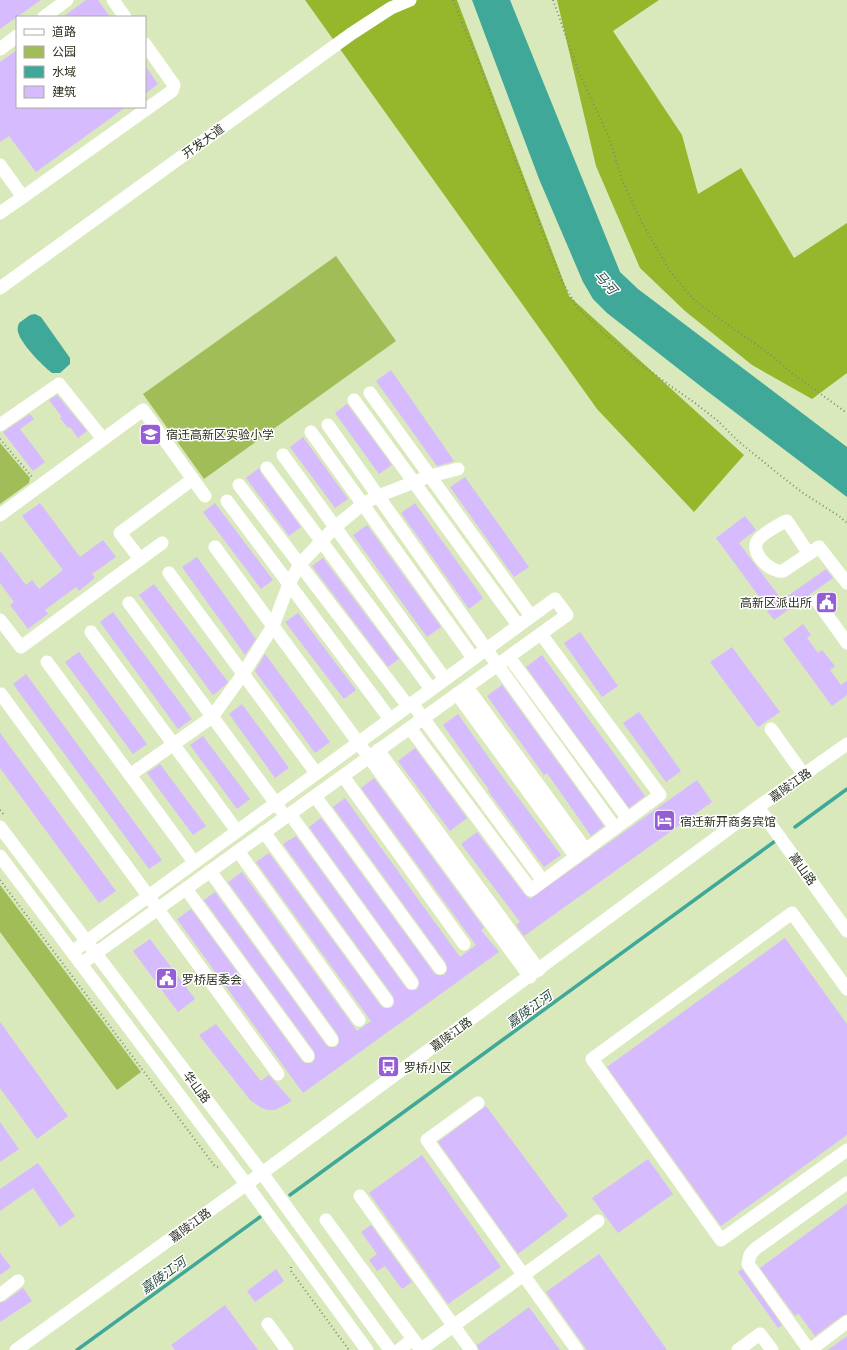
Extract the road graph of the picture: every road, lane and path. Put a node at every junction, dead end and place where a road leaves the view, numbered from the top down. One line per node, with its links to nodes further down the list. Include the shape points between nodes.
1 (67, 0): 6 (street)
2 (113, 0): 7 (street)
3 (410, 0): 14 (street, 开发大道, via 392,8 351,34)
4 (453, 0): 36 (path, via 550,252 577,307 640,364 718,421 738,441 803,493)
5 (553, 0): 17 (path, via 579,73 609,138 622,180 643,225 670,271 694,300)
6 (45, 16)
7 (124, 16)
8 (16, 37): 10 (street)
9 (146, 45): 12 (street, via 174,85 172,91)
10 (0, 48)
11 (0, 165): 12 (street)
12 (23, 197): 13 (street)
13 (0, 213)
14 (0, 288)
15 (370, 393): 26 (street)
16 (354, 400): 28 (street)
17 (847, 413)
18 (0, 425): 22 (street, via 60,384)
19 (328, 425): 32 (street)
20 (311, 432): 34 (street)
21 (0, 439): 30 (path)
22 (103, 439): 27 (street, via 143,410); 30 (street)
23 (283, 455): 37 (street)
24 (267, 468): 38 (street)
25 (458, 469): 26 (street)
26 (430, 476): 28 (street); 49 (street)
27 (193, 479): 31 (street); 42 (street, via 120,533)
28 (414, 482): 32 (street); 51 (street)
29 (239, 485): 43 (street)
30 (40, 486): 35 (street)
31 (205, 496)
32 (378, 496): 34 (street); 56 (street)
33 (227, 500): 45 (street)
34 (363, 504): 37 (street); 58 (street)
35 (0, 515)
36 (847, 523)
37 (335, 527): 38 (street); 62 (street)
38 (321, 541): 43 (street); 63 (street)
39 (162, 543): 42 (street)
40 (215, 547): 52 (street)
41 (809, 554): 46 (street, via 819,548)
42 (140, 559): 50 (street, via 21,647)
43 (300, 564): 45 (street); 66 (street)
44 (169, 573): 61 (street)
45 (289, 584): 52 (street); 69 (street)
46 (847, 584)
47 (817, 601): 55 (street)
48 (129, 603): 67 (street)
49 (531, 616): 51 (street); 54 (street, via 555,599 567,615)
50 (1, 622)
51 (518, 625): 56 (street)
52 (273, 626): 61 (street); 72 (street)
53 (91, 632): 73 (street)
54 (541, 634): 57 (street); 84 (street, via 660,796)
55 (847, 643)
56 (486, 649): 58 (street); 60 (street)
57 (509, 657): 60 (street); 84 (street)
58 (473, 658): 62 (street)
59 (47, 662): 77 (street)
60 (498, 665): 64 (street); 86 (street)
61 (243, 674): 67 (street); 76 (street)
62 (445, 679): 63 (street)
63 (431, 689): 66 (street)
64 (462, 691): 68 (street); 90 (street)
65 (1, 694): 97 (street)
66 (410, 704): 68 (street); 69 (street)
67 (212, 717): 73 (street); 81 (street)
68 (423, 718): 70 (street); 95 (street)
69 (390, 719): 72 (street)
70 (410, 728): 75 (street); 95 (street, via 531,890)
71 (770, 729): 78 (street)
72 (358, 742): 75 (street); 76 (street)
73 (173, 744): 77 (street); 87 (street)
74 (847, 744): 78 (street, 嘉陵江路)
75 (374, 754): 79 (street); 106 (street)
76 (316, 773): 81 (street)
77 (130, 775): 92 (street)
78 (804, 775): 82 (street, 嘉陵江路)
79 (343, 776): 80 (street); 101 (street)
80 (315, 796): 83 (street); 105 (street)
81 (276, 803): 83 (street); 87 (street)
82 (758, 807): 99 (street, 嵩山路); 106 (street, 嘉陵江路)
83 (288, 816): 88 (street); 107 (street)
84 (628, 819): 86 (street)
85 (0, 827): 100 (street, 华山路)
86 (615, 828): 90 (street)
87 (237, 831): 92 (street)
88 (264, 832): 89 (street); 109 (street)
89 (238, 852): 93 (street); 110 (street)
90 (581, 853): 95 (street)
91 (0, 856): 102 (street, 华山路)
92 (194, 862): 97 (street)
93 (210, 871): 96 (street); 111 (street)
94 (0, 880): 116 (path, via 214,1165)
95 (543, 881)
96 (186, 888): 98 (street); 112 (street)
97 (148, 896): 98 (street); 100 (street)
98 (158, 909): 103 (street); 113 (street)
99 (847, 931)
100 (86, 941): 102 (street); 103 (street, 华山路)
101 (464, 944)
102 (72, 952): 104 (street, 华山路)
103 (96, 954): 104 (street); 117 (street, 华山路)
104 (81, 964): 118 (street, 华山路)
105 (440, 968)
106 (534, 973): 117 (street, 嘉陵江路)
107 (412, 983)
108 (847, 990): 115 (street, via 792,913 592,1059 721,1240)
109 (387, 1001)
110 (359, 1020)
111 (332, 1040)
112 (308, 1056)
113 (278, 1074)
114 (478, 1103): 123 (street, via 427,1140)
115 (847, 1150)
116 (220, 1169)
117 (262, 1173): 118 (street, 嘉陵江路); 133 (street, 华山路)
118 (246, 1184): 130 (street, 嘉陵江路); 132 (street, 华山路)
119 (847, 1184): 139 (street, via 750,1255 748,1264)
120 (360, 1196): 128 (street)
121 (326, 1220): 129 (street)
122 (598, 1221): 123 (street)
123 (523, 1275): 128 (street); 136 (street)
124 (18, 1281): 125 (street)
125 (0, 1295)
126 (847, 1322): 139 (street)
127 (268, 1324): 131 (street)
128 (454, 1326): 129 (street); 135 (street)
129 (418, 1346): 134 (street)
130 (16, 1350)
131 (287, 1350)
132 (367, 1350)
133 (390, 1350)
134 (399, 1350)
135 (471, 1350)
136 (577, 1350)
137 (738, 1350): 138 (street, via 760,1334)
138 (772, 1350)
139 (809, 1350)

